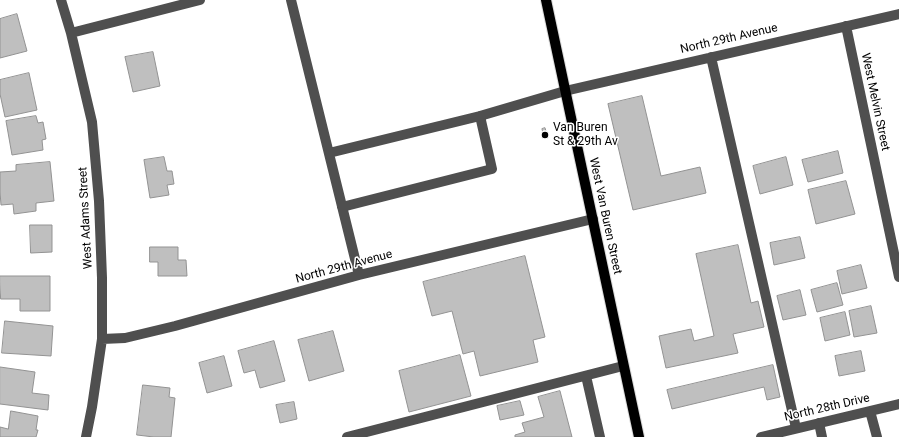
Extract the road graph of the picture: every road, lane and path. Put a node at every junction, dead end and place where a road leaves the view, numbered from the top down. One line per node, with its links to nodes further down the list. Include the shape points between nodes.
1 (61, 0): 8 (street, West Adams Street)
2 (200, 0): 5 (street)
3 (291, 0): 12 (street)
4 (546, 0): 10 (main road, West Van Buren Street)
5 (161, 5): 8 (street)
6 (899, 14): 7 (street, North 29th Avenue)
7 (846, 26): 9 (street, North 29th Avenue); 16 (street, West Melvin Street)
8 (71, 33): 17 (street, West Adams Street, via 92,122 99,200)
9 (711, 57): 10 (street, North 29th Avenue); 23 (street)
10 (565, 91): 11 (street, North 29th Avenue); 14 (main road, West Van Buren Street)
11 (480, 116): 12 (street, North 29th Avenue); 13 (street, via 492,169)
12 (329, 153): 13 (street)
13 (342, 207): 15 (street)
14 (593, 219): 15 (street, North 29th Avenue); 18 (main road, West Van Buren Street)
15 (360, 275): 17 (street, North 29th Avenue, via 175,326 126,338)
16 (899, 277)
17 (102, 339): 24 (street, West Adams Street)
18 (623, 366): 19 (street); 27 (main road, West Van Buren Street)
19 (586, 376): 25 (street); 26 (street)
20 (899, 404): 21 (street, North 28th Drive)
21 (870, 411): 22 (street, North 28th Drive); 30 (street)
22 (819, 423): 23 (street, North 28th Drive); 29 (street)
23 (796, 428): 28 (street, North 28th Drive)
24 (86, 437)
25 (347, 437)
26 (600, 437)
27 (639, 437)
28 (762, 437)
29 (822, 437)
30 (877, 437)

